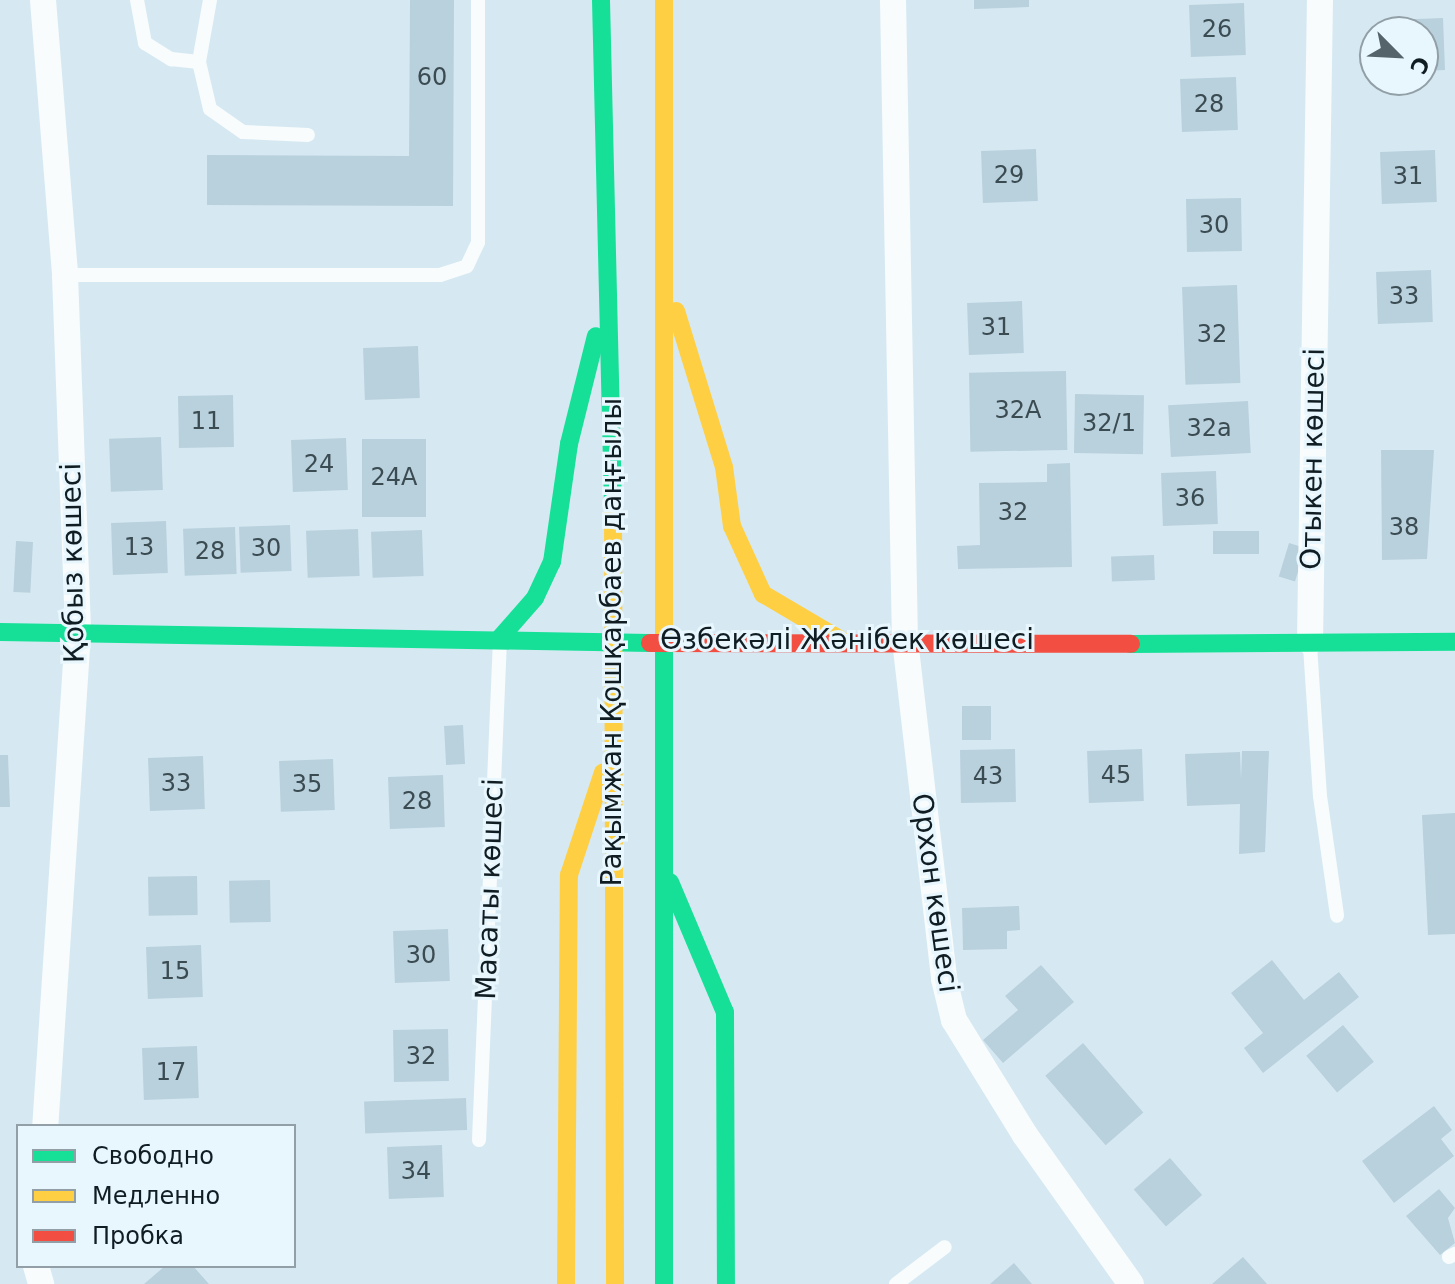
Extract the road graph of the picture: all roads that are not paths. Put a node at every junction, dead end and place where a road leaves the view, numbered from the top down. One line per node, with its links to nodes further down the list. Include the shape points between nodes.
1 (43, 0): 11 (street, Қобыз көшесі)
2 (137, 0): 9 (lane, via 145,43 171,59)
3 (210, 0): 9 (lane)
4 (478, 0): 11 (lane, via 478,242 467,266 440,275)
5 (601, 0): 13 (main road, Рақымжан Қошқарбаев даңғылы)
6 (664, 0): 12 (main road, Рақымжан Қошқарбаев даңғылы)
7 (893, 0): 19 (street, Орхон көшесі)
8 (1320, 0): 20 (street, Отыкен көшесі)
9 (199, 62): 10 (lane, via 210,109 221,121 243,132)
10 (308, 135)
11 (65, 275): 15 (street, Қобыз көшесі)
12 (667, 284): 18 (main road, Рақымжан Қошқарбаев даңғылы); 22 (main road, via 724,467 732,526 763,594)
13 (608, 291): 16 (main road, via 569,444 552,562 535,598); 17 (main road, Рақымжан Қошқарбаев даңғылы)
14 (0, 632): 15 (main road, Өзбекәлі Жәнібек көшесі)
15 (78, 633): 16 (main road, Өзбекәлі Жәнібек көшесі); 26 (street, Қобыз көшесі)
16 (500, 638): 17 (main road, Өзбекәлі Жәнібек көшесі); 27 (lane, Масаты көшесі)
17 (616, 640): 18 (main road, Өзбекәлі Жәнібек көшесі); 23 (main road, Рақымжан Қошқарбаев даңғылы)
18 (663, 640): 22 (main road, Өзбекәлі Жәнібек көшесі); 24 (main road, Рақымжан Қошқарбаев даңғылы)
19 (905, 640): 20 (main road, Өзбекәлі Жәнібек көшесі); 22 (main road, Өзбекәлі Жәнібек көшесі); 34 (street, Орхон көшесі, via 935,932 954,1020 1025,1135)
20 (1310, 642): 21 (main road, Өзбекәлі Жәнібек көшесі); 25 (lane, Отыкен көшесі, via 1320,796)
21 (1455, 642)
22 (852, 646)
23 (613, 739): 29 (main road, via 569,875); 30 (main road, Рақымжан Қошқарбаев даңғылы)
24 (663, 866): 31 (main road, Рақымжан Қошқарбаев даңғылы); 32 (main road, via 725,1012)
25 (1337, 916)
26 (45, 1124)
27 (479, 1140)
28 (945, 1247): 33 (lane)
29 (566, 1284)
30 (615, 1284)
31 (664, 1284)
32 (726, 1284)
33 (896, 1284)
34 (1131, 1284)

